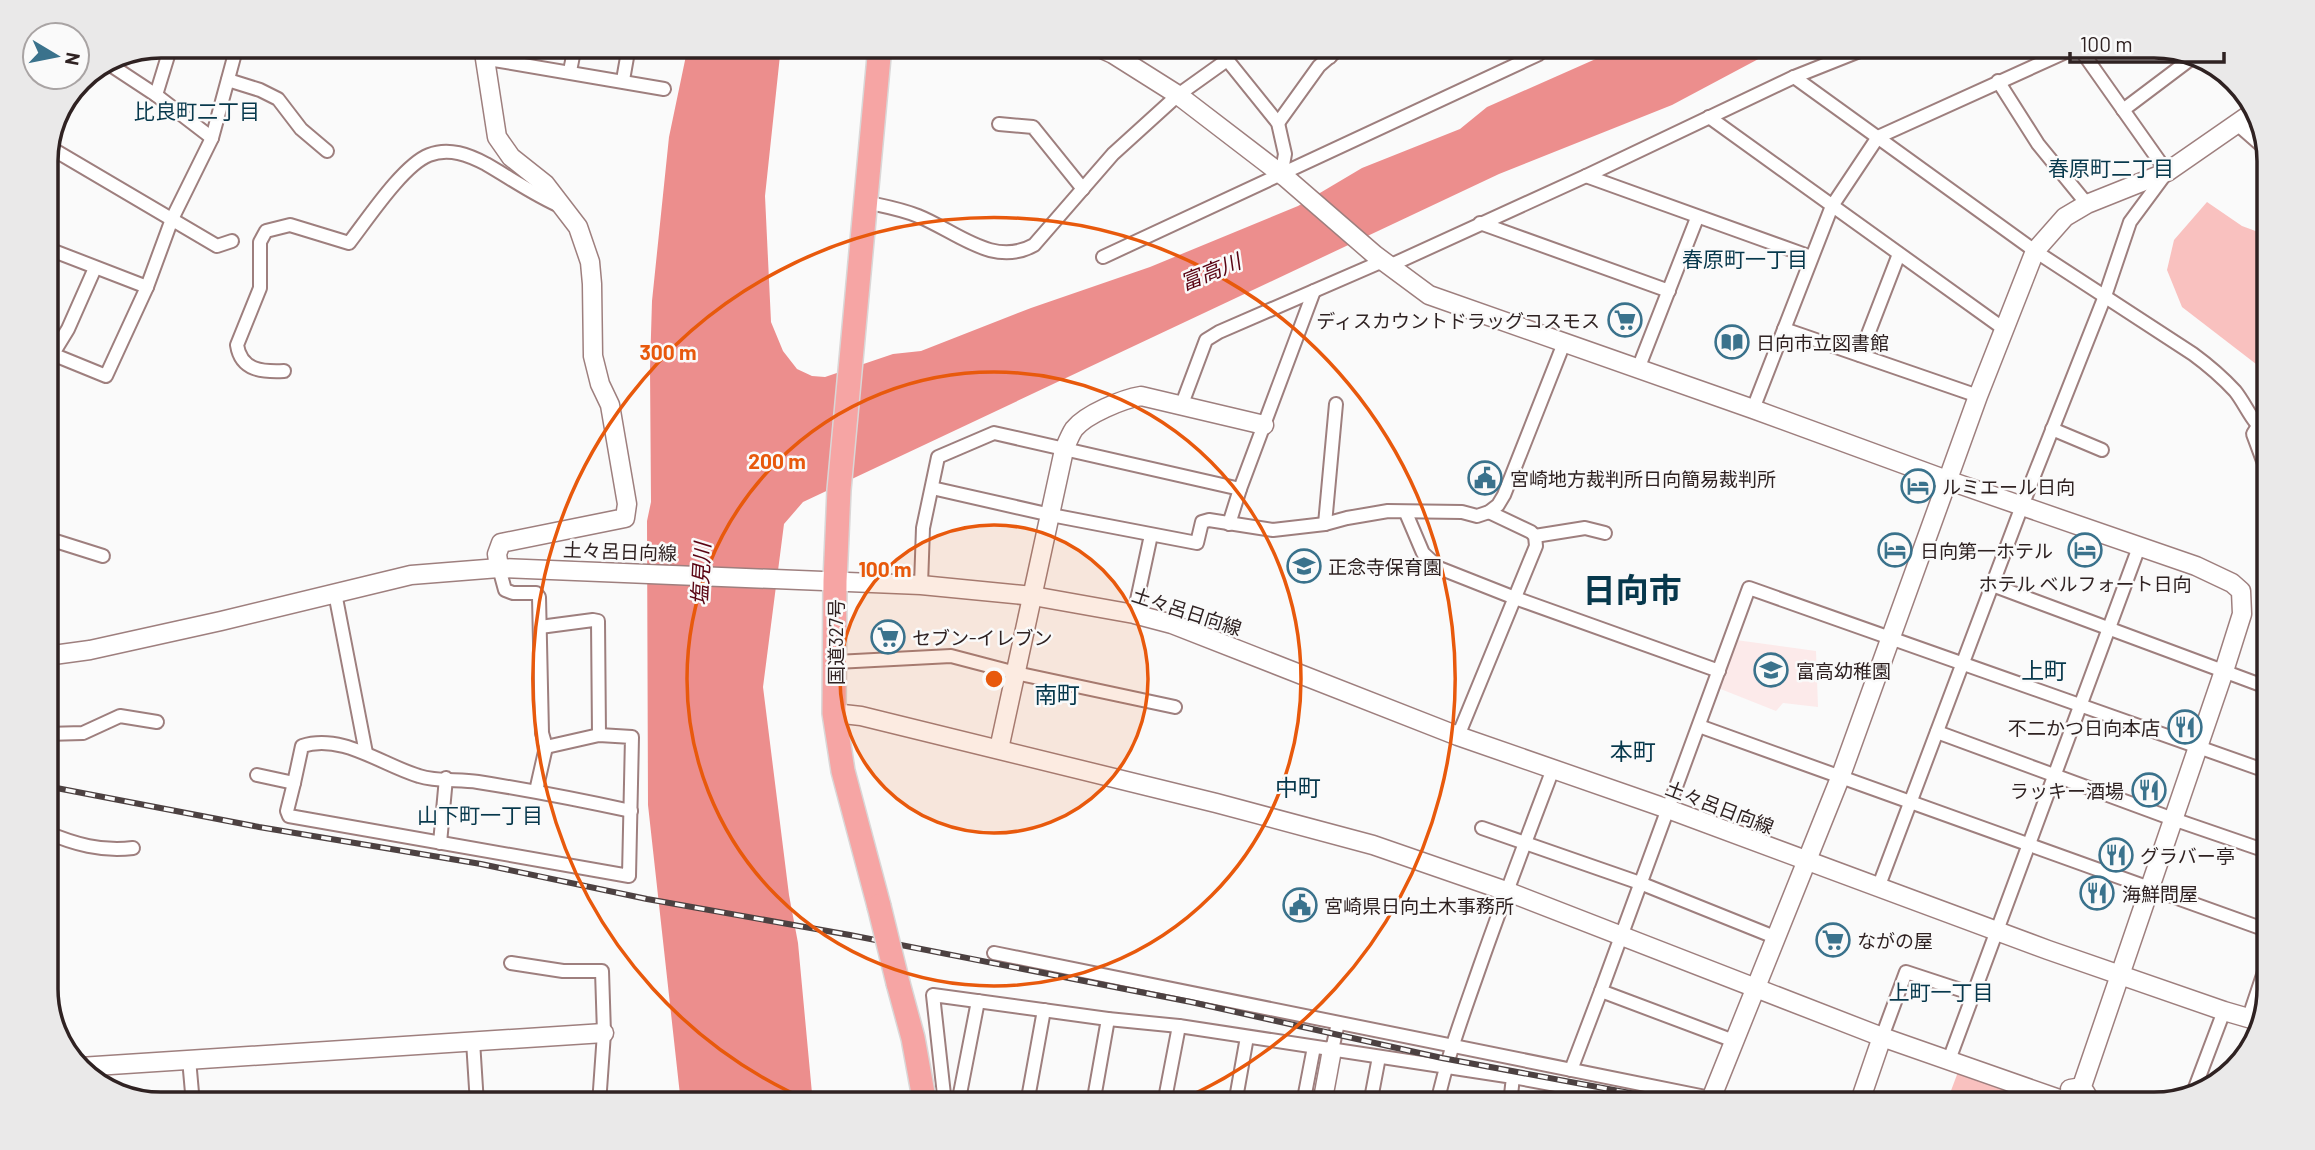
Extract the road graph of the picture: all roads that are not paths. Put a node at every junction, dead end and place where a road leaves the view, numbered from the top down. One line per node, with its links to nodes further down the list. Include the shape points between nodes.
1 (167, 58): 26 (street)
2 (234, 58): 22 (street)
3 (486, 58): 46 (street, via 497,136 511,157 545,184)
4 (502, 58): 17 (street)
5 (520, 58): 17 (street)
6 (573, 58): 20 (street)
7 (627, 58): 23 (street)
8 (879, 58): 43 (highway, 国道327号)
9 (1120, 58): 27 (street)
10 (1225, 58): 16 (street)
11 (1328, 58): 31 (street)
12 (1530, 58): 40 (street)
13 (1842, 58): 21 (street)
14 (2051, 58): 24 (street)
15 (2086, 58): 28 (street)
16 (1227, 61): 27 (street); 31 (street)
17 (519, 63): 20 (street)
18 (2186, 63): 28 (street)
19 (116, 69): 26 (street)
20 (570, 71): 23 (street)
21 (1794, 77): 30 (street); 34 (street)
22 (228, 80): 35 (street); 37 (street, via 278,99 301,130)
23 (623, 80): 25 (street)
24 (1998, 81): 34 (street); 44 (street, via 2038,144)
25 (664, 89)
26 (156, 95): 35 (street)
27 (1178, 95): 40 (street); 42 (street, via 1113,154)
28 (2123, 110): 39 (street)
29 (2248, 116): 33 (street)
30 (1709, 117): 41 (street); 45 (street)
31 (1278, 123): 40 (street, via 1285,154)
32 (999, 124): 42 (street, via 1033,127)
33 (2237, 124): 36 (street); 39 (street)
34 (1878, 137): 45 (street); 51 (street)
35 (212, 138): 48 (street)
36 (2255, 139)
37 (327, 151)
38 (58, 152): 48 (street)
39 (2167, 172): 44 (street); 61 (street, via 2130,222)
40 (1283, 176): 54 (street); 56 (street)
41 (1586, 176): 47 (street); 49 (street)
42 (1083, 189): 43 (street, via 1034,245 1006,254 919,216)
43 (865, 202): 97 (highway, 国道327号)
44 (2087, 204): 51 (street, via 2065,217)
45 (1832, 206): 53 (street); 55 (street)
46 (562, 207): 69 (street, via 485,163 454,151 427,155 402,175 349,243 290,225 266,231 260,242 260,288 237,345 243,362 254,370); 96 (street, via 578,227 590,262 593,356 610,405 624,476 625,518 501,543)
47 (1697, 218): 55 (street); 60 (street)
48 (172, 219): 50 (street, via 217,246); 58 (street)
49 (1480, 223): 56 (street); 60 (street)
50 (232, 241)
51 (2035, 251): 61 (street); 63 (street)
52 (58, 253): 57 (street)
53 (1899, 254): 63 (street); 66 (street)
54 (1103, 257)
55 (1811, 257): 62 (street)
56 (1382, 260): 59 (street); 64 (street, via 1429,295)
57 (95, 268): 58 (street); 65 (street)
58 (146, 287): 67 (street, via 106,376)
59 (1314, 291): 71 (street, via 1206,340); 75 (street)
60 (1669, 291): 68 (street)
61 (2105, 296): 74 (street, via 2216,371); 77 (street)
62 (1784, 329): 66 (street); 73 (street)
63 (2004, 329): 70 (street)
64 (1564, 343): 68 (street); 85 (street, via 1504,495)
65 (58, 345)
66 (1860, 355): 70 (street)
67 (58, 365)
68 (1638, 369): 73 (street)
69 (284, 371)
70 (1978, 396): 81 (street)
71 (1182, 404): 75 (street); 79 (street, via 1155,397 1127,398 1083,421)
72 (1336, 404): 89 (street)
73 (1753, 409): 81 (street)
74 (2257, 424)
75 (1264, 425): 83 (street)
76 (2257, 428): 78 (street, via 2253,434)
77 (2052, 429): 80 (street); 84 (street)
78 (2257, 445)
79 (1064, 450): 82 (street, via 994,433 938,457); 83 (street); 87 (street)
80 (2102, 450)
81 (1947, 480): 84 (street); 106 (street)
82 (932, 488): 87 (street); 98 (street, via 923,528)
83 (1240, 489): 88 (street)
84 (2022, 506): 94 (street); 99 (street)
85 (1489, 512): 86 (street, via 1477,516); 92 (street)
86 (1406, 513): 89 (street, via 1379,512); 102 (street, via 1430,562)
87 (1051, 515): 91 (street); 101 (street)
88 (1229, 524): 89 (street, via 1273,530); 91 (street, via 1202,522 1197,543)
89 (1325, 524)
90 (1605, 533): 92 (street, via 1586,528)
91 (1151, 535): 103 (street)
92 (1535, 536): 102 (street, via 1536,546)
93 (58, 542): 95 (street)
94 (2139, 547): 105 (street); 111 (street, via 2196,566 2241,591 2242,614)
95 (103, 556)
96 (499, 568): 97 (street, 土々呂日向線); 100 (street, 土々呂日向線, via 411,575); 104 (street, via 505,590 539,597)
97 (828, 581): 98 (street, 土々呂日向線); 108 (highway, 国道327号)
98 (921, 585): 101 (street, 土々呂日向線)
99 (1992, 585): 105 (street); 109 (street)
100 (335, 593): 107 (street, 土々呂日向線); 126 (street)
101 (1033, 596): 103 (street, 土々呂日向線); 112 (street)
102 (1515, 598): 110 (street); 122 (street)
103 (1134, 614): 122 (street, 土々呂日向線, via 1172,624)
104 (540, 627): 121 (street, via 597,621); 124 (street)
105 (2109, 627): 111 (street); 114 (street)
106 (1890, 637): 109 (street); 110 (street, via 1749,587); 132 (street)
107 (58, 654)
108 (836, 662): 112 (street, via 951,656); 116 (highway, 国道327号)
109 (1963, 663): 114 (street); 119 (street)
110 (1719, 671): 118 (street)
111 (2224, 671): 113 (street); 123 (street)
112 (1016, 673): 115 (street); 125 (street)
113 (2257, 683)
114 (2080, 705): 123 (street); 130 (street)
115 (1175, 707)
116 (834, 713): 125 (street); 188 (highway, 国道327号, bridge, via 843,771 913,1038)
117 (157, 722): 120 (street, via 120,716 83,733)
118 (1699, 726): 132 (street); 136 (street)
119 (1937, 732): 130 (street); 135 (street)
120 (58, 734)
121 (599, 735): 124 (street); 137 (street, via 632,737)
122 (1458, 736): 128 (street, 土々呂日向線)
123 (2198, 746): 127 (street); 138 (street)
124 (546, 747): 134 (street)
125 (999, 749): 150 (street, via 1373,845)
126 (366, 753): 131 (street, via 421,777); 133 (street, via 335,744 302,746)
127 (2257, 768)
128 (1553, 769): 136 (street, 土々呂日向線); 142 (street)
129 (257, 775): 133 (street)
130 (2054, 776): 138 (street); 143 (street)
131 (446, 778): 134 (street); 141 (street)
132 (1840, 778): 135 (street); 146 (street)
133 (294, 783): 141 (street, via 289,816)
134 (536, 791): 137 (street)
135 (1910, 802): 143 (street); 148 (street)
136 (1668, 809): 146 (street, 土々呂日向線); 147 (street)
137 (631, 811): 141 (street, via 629,876)
138 (2173, 819): 145 (street); 149 (street)
139 (1482, 828): 142 (street)
140 (58, 836): 144 (street, via 108,850)
141 (440, 843)
142 (1524, 844): 147 (street); 150 (street)
143 (2028, 845): 149 (street); 152 (street)
144 (133, 848)
145 (2257, 848)
146 (1808, 862): 148 (street, 土々呂日向線); 154 (street)
147 (1640, 883): 153 (street); 154 (street)
148 (1878, 888): 152 (street, 土々呂日向線)
149 (2149, 888): 151 (street); 157 (street)
150 (1506, 891): 153 (street); 173 (street)
151 (2257, 927)
152 (1996, 932): 157 (street, 土々呂日向線); 160 (street)
153 (1620, 935): 158 (street); 159 (street)
154 (1777, 937): 158 (street)
155 (994, 953): 166 (street)
156 (510, 963): 168 (street, via 602,971)
157 (2120, 974): 163 (street, 土々呂日向線); 184 (street)
158 (1757, 987): 170 (street); 172 (street)
159 (1601, 991): 172 (street); 181 (street)
160 (1973, 995): 170 (street, via 1906,972); 178 (street)
161 (978, 1001): 162 (street); 189 (street, via 933,995); 190 (street)
162 (1044, 1010): 165 (street); 191 (street)
163 (2224, 1011): 164 (street, 土々呂日向線); 183 (street)
164 (2253, 1018)
165 (1108, 1019): 167 (street); 192 (street)
166 (1338, 1023): 173 (street); 175 (street)
167 (1179, 1026): 169 (street); 193 (street)
168 (604, 1033): 171 (street); 187 (street)
169 (1247, 1037): 174 (street); 194 (street)
170 (1882, 1037): 178 (street); 203 (street)
171 (474, 1041): 177 (street); 186 (street)
172 (1734, 1041): 202 (street)
173 (1452, 1046): 180 (street); 181 (street)
174 (1314, 1047): 175 (street); 195 (street)
175 (1332, 1050): 176 (street); 196 (street)
176 (1379, 1057): 180 (street); 197 (street)
177 (189, 1059): 179 (street); 185 (street)
178 (1949, 1060): 204 (street)
179 (92, 1066)
180 (1444, 1067): 182 (street); 198 (street)
181 (1571, 1070): 201 (street)
182 (1513, 1077): 199 (street); 200 (street)
183 (2197, 1082)
184 (2081, 1089): 205 (street); 206 (street)
185 (192, 1092)
186 (476, 1092)
187 (600, 1092)
188 (923, 1092)
189 (944, 1092)
190 (960, 1092)
191 (1029, 1092)
192 (1095, 1092)
193 (1166, 1092)
194 (1236, 1092)
195 (1305, 1092)
196 (1324, 1092)
197 (1372, 1092)
198 (1439, 1092)
199 (1511, 1092)
200 (1576, 1092)
201 (1670, 1092)
202 (1714, 1092)
203 (1863, 1092)
204 (2032, 1092)
205 (2067, 1092)
206 (2084, 1092)

